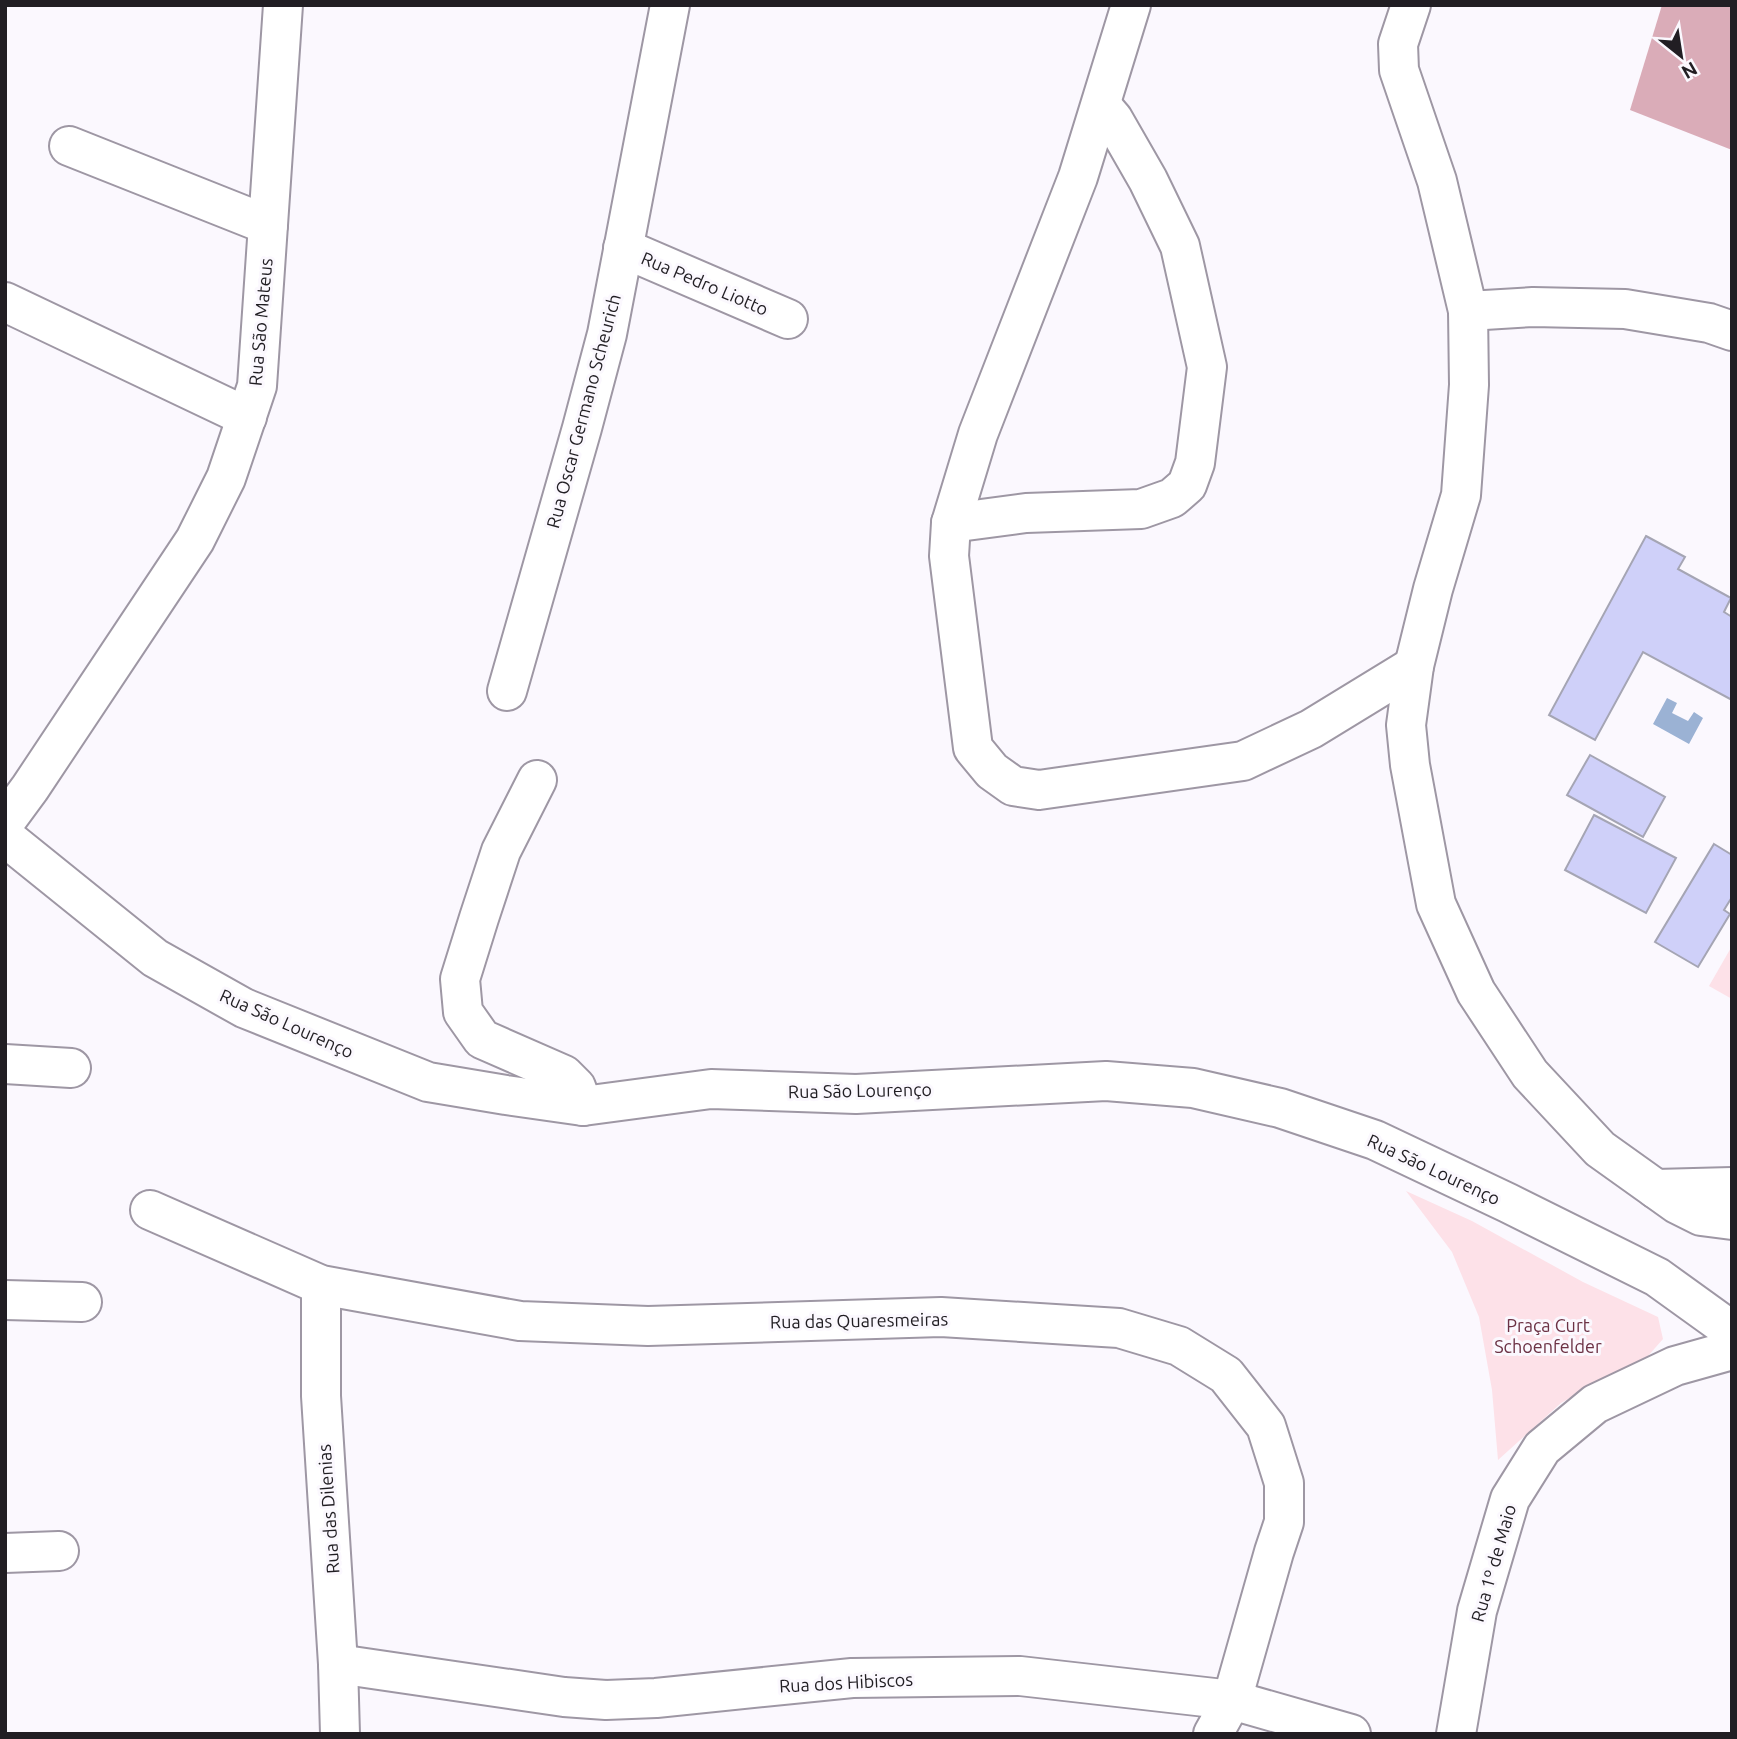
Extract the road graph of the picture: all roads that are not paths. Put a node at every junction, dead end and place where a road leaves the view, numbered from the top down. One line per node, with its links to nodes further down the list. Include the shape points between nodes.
1 (283, 5): 7 (street, Rua São Mateus)
2 (670, 5): 8 (street, Rua Oscar Germano Scheurich)
3 (1131, 5): 5 (street)
4 (1411, 5): 10 (street, via 1398,44 1399,70 1437,181)
5 (1101, 105): 14 (street, via 1078,177 978,434); 14 (street, via 1148,180 1180,246 1207,367 1195,463 1187,485 1171,498 1141,509 1026,513)
6 (69, 146): 7 (street)
7 (268, 225): 13 (street, Rua São Mateus, via 257,386)
8 (623, 247): 11 (street, Rua Pedro Liotto); 16 (street, Rua Oscar Germano Scheurich, via 603,347)
9 (5, 302): 13 (street)
10 (1468, 311): 12 (street, via 1625,309); 15 (street, via 1469,385 1461,495)
11 (788, 319)
12 (1732, 331)
13 (247, 417): 18 (street, Rua São Mateus, via 226,478 195,540)
14 (951, 523): 15 (street, via 949,556 973,748 992,771 1013,786 1039,790 1243,761 1311,729)
15 (1414, 666): 24 (street, via 1406,725 1436,904 1476,992 1531,1074 1600,1149)
16 (507, 691)
17 (537, 780): 22 (street, via 501,850 479,918 460,979 463,1012 482,1039 564,1075 576,1087)
18 (5, 822)
19 (5, 837): 22 (street, Rua São Lourenço, via 155,958 244,1008 428,1082)
20 (5, 1065): 21 (street)
21 (71, 1068)
22 (583, 1106): 30 (street, Rua São Lourenço, via 711,1089 856,1094 1105,1082 1193,1088 1280,1108 1375,1140 1657,1277)
23 (1732, 1187): 24 (street)
24 (1656, 1189): 26 (street, via 1700,1216)
25 (150, 1210): 27 (street, Rua das Quaresmeiras)
26 (1732, 1220)
27 (321, 1285): 34 (street, Rua das Dilenias, via 321,1396); 35 (street, Rua das Quaresmeiras, via 520,1321 648,1326 941,1317 1119,1328 1179,1346 1226,1375 1266,1426 1284,1483 1284,1522)
28 (5, 1300): 29 (street)
29 (82, 1302)
30 (1732, 1331)
31 (1732, 1350): 39 (street, Rua 1º de Maio, via 1675,1366 1595,1404 1542,1448 1506,1512 1477,1611)
32 (59, 1551): 33 (street)
33 (5, 1553)
34 (338, 1664): 35 (street, Rua dos Hibiscos, via 606,1700 852,1678 1020,1676); 36 (street, Rua das Dilenias)
35 (1232, 1700): 37 (street, Rua das Quaresmeiras); 38 (street, Rua dos Hibiscos)
36 (340, 1734)
37 (1213, 1734)
38 (1351, 1734)
39 (1456, 1734)

